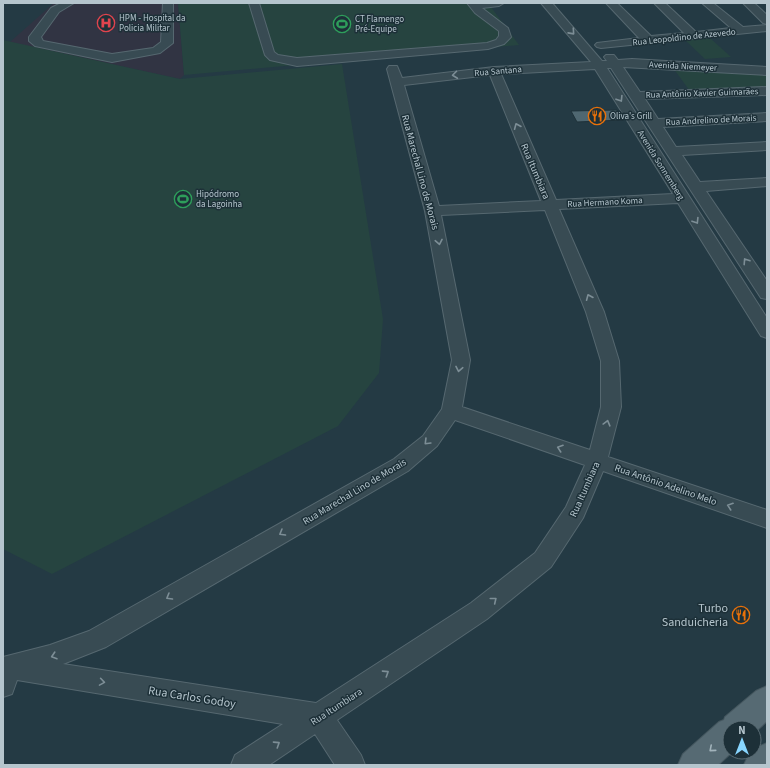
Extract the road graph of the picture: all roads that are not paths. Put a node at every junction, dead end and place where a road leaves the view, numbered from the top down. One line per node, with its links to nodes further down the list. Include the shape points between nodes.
1 (69, 3): 2 (street, via 54,10 34,41 112,58 156,51 167,43)
2 (168, 3)
3 (254, 3): 11 (street, via 269,53 274,58 297,62 411,54 488,46 500,42 505,37 504,30)
4 (499, 3): 11 (street)
5 (546, 3): 19 (street, Avenida Sonnemberg, one-way to 19)
6 (562, 3): 17 (street, Avenida Sonnemberg)
7 (611, 3): 16 (street)
8 (659, 3): 15 (street)
9 (707, 3): 14 (street)
10 (748, 3): 12 (street)
11 (479, 4)
12 (767, 21)
13 (767, 28): 14 (street, Rua Leopoldino de Azevedo)
14 (740, 31): 15 (street, Rua Leopoldino de Azevedo)
15 (694, 36): 16 (street, Rua Leopoldino de Azevedo)
16 (648, 40): 17 (street, Rua Leopoldino de Azevedo)
17 (601, 45): 18 (street, Avenida Sonnemberg)
18 (615, 64): 19 (street, Avenida Niemeyer); 20 (street, Avenida Niemeyer); 25 (street, Avenida Sonnemberg)
19 (599, 66): 21 (street, Rua Santana); 32 (street, Avenida Sonnemberg, one-way to 32)
20 (761, 70): 23 (street)
21 (494, 71): 22 (street, Rua Santana, one-way to 22); 33 (street, Rua Itumbiara, one-way to 21)
22 (395, 76): 34 (street, Rua Marechal Lino de Morais)
23 (767, 82)
24 (767, 91): 25 (street, Rua Antônio Xavier Guimarães)
25 (637, 96): 27 (street, Avenida Sonnemberg)
26 (767, 117): 27 (street, Rua Andrelino de Morais)
27 (655, 123): 29 (street, Avenida Sonnemberg)
28 (767, 146): 29 (street)
29 (673, 151): 31 (street, Avenida Sonnemberg)
30 (767, 182): 31 (street)
31 (697, 187): 35 (street, Avenida Sonnemberg, one-way to 31)
32 (682, 198): 33 (street, Rua Hermano Koma); 36 (street, Avenida Sonnemberg, one-way to 36)
33 (550, 205): 34 (street, Rua Hermano Koma); 38 (street, Rua Itumbiara, one-way to 33, via 611,408 610,361 595,312)
34 (433, 211): 37 (street, Rua Marechal Lino de Morais, one-way to 37, via 461,360)
35 (767, 294)
36 (767, 332)
37 (451, 411): 38 (street, Rua Antônio Adelino Melo, one-way to 37); 40 (street, Rua Marechal Lino de Morais, one-way to 40, via 430,441 401,465 97,639)
38 (597, 461): 39 (street, Rua Antônio Adelino Melo, one-way to 38); 44 (street, Rua Itumbiara, one-way to 38, via 480,611 543,560 576,512)
39 (767, 519)
40 (84, 644): 41 (street, Rua Marechal Lino de Morais, one-way to 41); 42 (street, via 73,662)
41 (5, 672): 42 (street, Rua Carlos Godoy)
42 (70, 677): 44 (street, Rua Carlos Godoy, one-way to 44)
43 (767, 701): 45 (main road)
44 (319, 717): 48 (street, Rua Itumbiara, one-way to 44); 49 (street)
45 (745, 720)
46 (722, 740): 50 (main road, one-way to 50)
47 (767, 759): 51 (main road)
48 (245, 765)
49 (351, 765)
50 (694, 765)
51 (760, 765)

